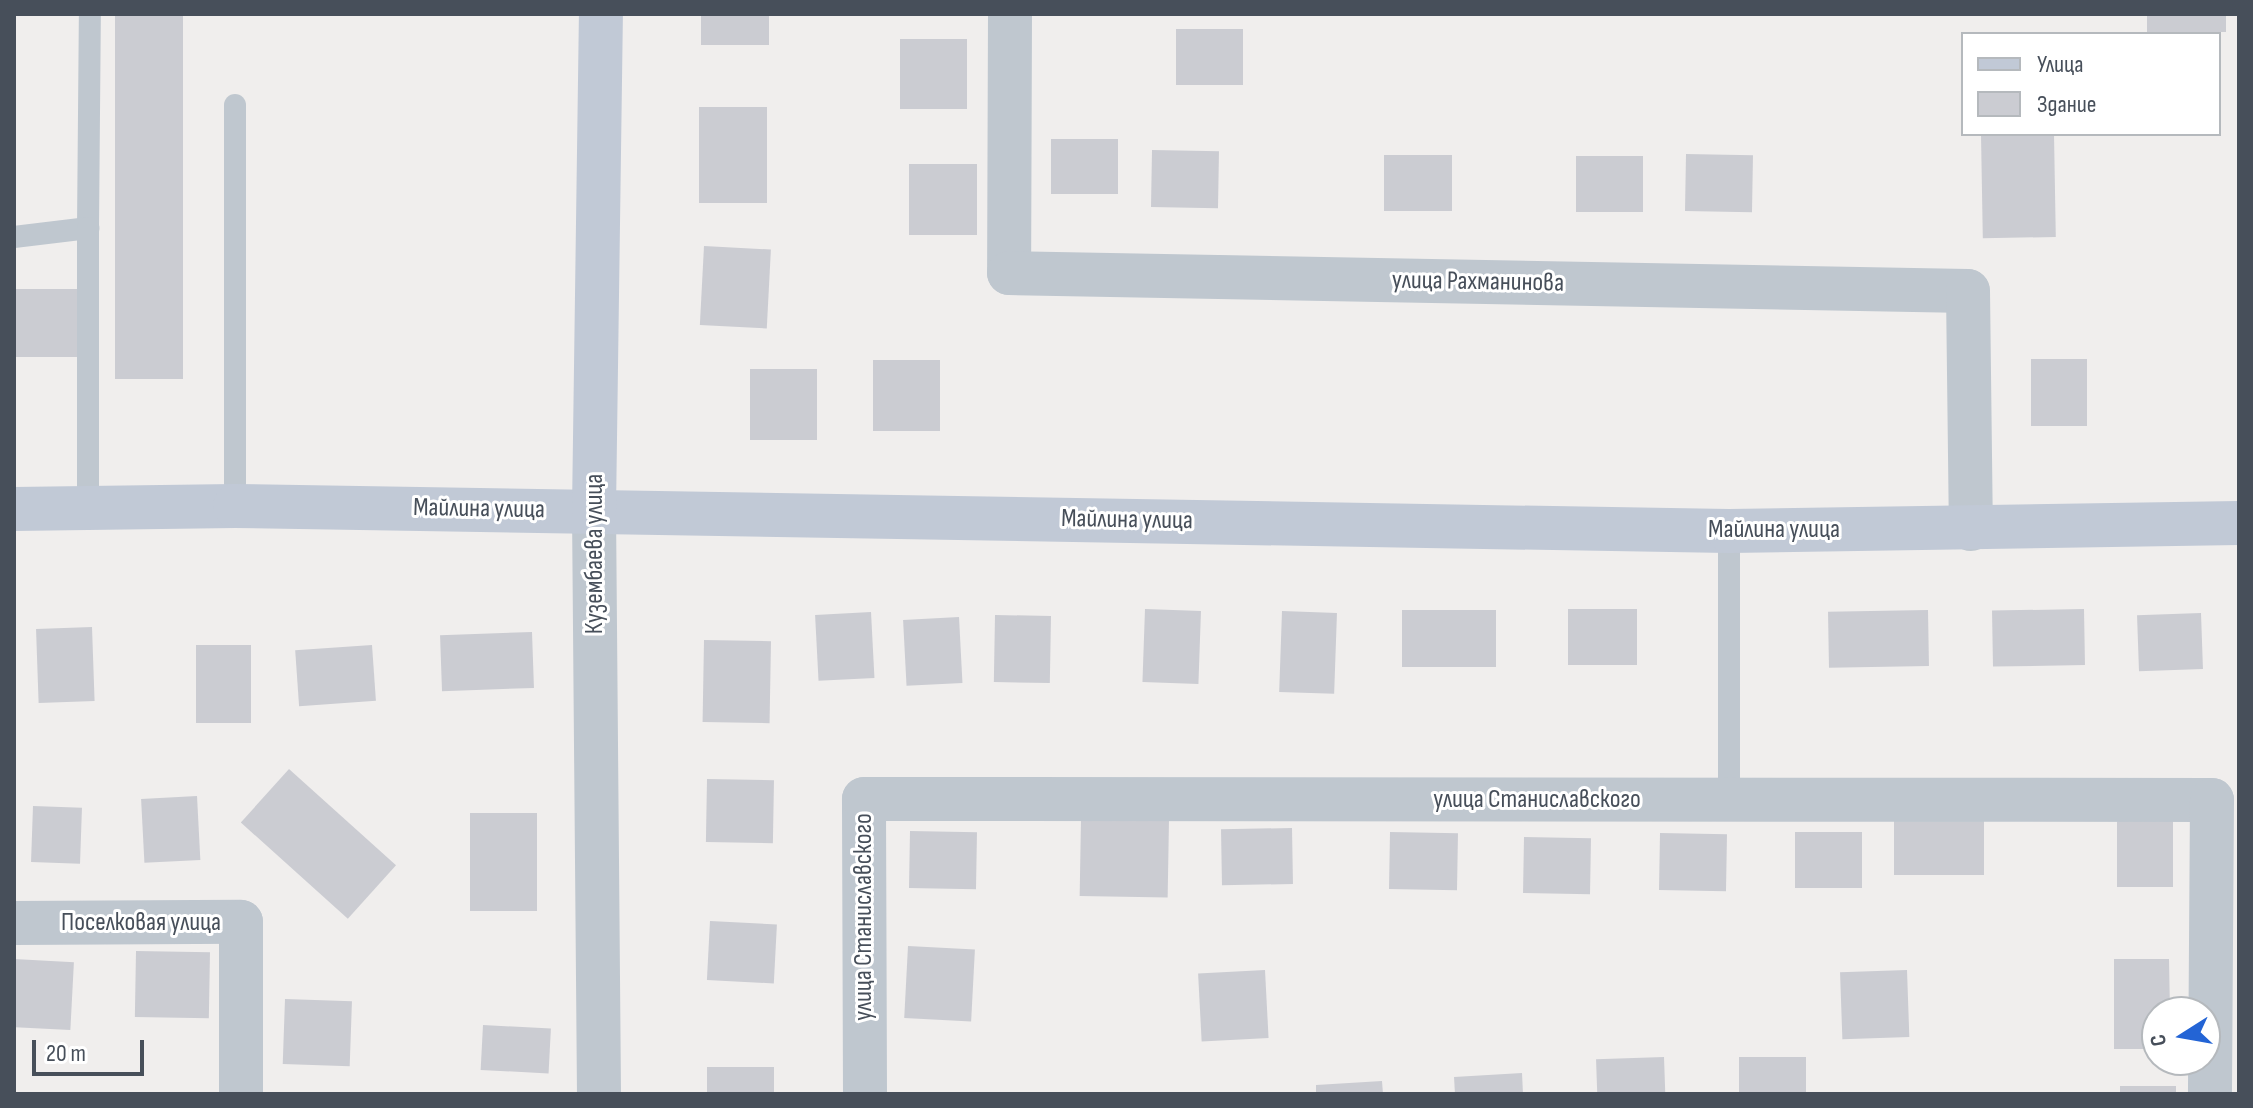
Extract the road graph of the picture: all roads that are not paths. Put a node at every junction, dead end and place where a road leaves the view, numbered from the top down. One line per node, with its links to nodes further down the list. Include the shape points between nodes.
1 (90, 14): 5 (lane)
2 (601, 14): 10 (main road, Кузембаева улица)
3 (1010, 14): 12 (street, улица Рахманинова, via 1009,273 1968,291)
4 (235, 105): 7 (lane)
5 (88, 228): 6 (lane); 8 (lane)
6 (14, 237)
7 (235, 506): 8 (main road, Майлина улица); 10 (main road, Майлина улица)
8 (88, 508): 9 (main road, Майлина улица)
9 (14, 509)
10 (594, 510): 13 (main road, Майлина улица); 17 (street, Кузембаева улица)
11 (2239, 523): 12 (main road, Майлина улица)
12 (1971, 529): 13 (main road, Майлина улица)
13 (1729, 531): 14 (lane)
14 (1729, 800): 18 (street, улица Станиславского, via 864,799); 19 (street, улица Станиславского, via 2212,800)
15 (14, 923): 16 (street, Поселковая улица, via 241,922)
16 (241, 1094)
17 (599, 1094)
18 (865, 1094)
19 (2210, 1094)

